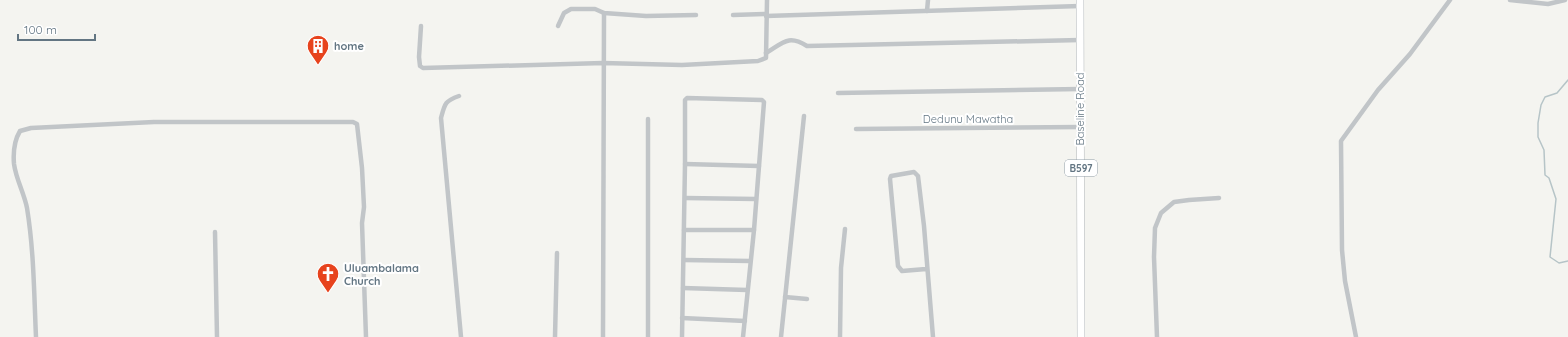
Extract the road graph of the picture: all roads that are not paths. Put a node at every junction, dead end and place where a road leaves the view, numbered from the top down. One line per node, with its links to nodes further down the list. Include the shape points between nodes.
1 (766, 0): 11 (street)
2 (928, 0): 7 (street)
3 (1450, 0): 57 (street, via 1341,141 1342,250)
4 (1510, 0): 5 (street, via 1548,4)
5 (1566, 0)
6 (1080, 3): 7 (street); 14 (main road, Baseline Road / B597)
7 (927, 11): 11 (street)
8 (604, 13): 9 (street, via 646,16); 13 (street, via 595,9 571,9 564,13); 16 (street)
9 (696, 15)
10 (733, 15): 11 (street)
11 (766, 15): 15 (street)
12 (421, 26): 16 (street, via 419,57 420,66 423,68)
13 (558, 26)
14 (1080, 40): 15 (street, via 807,46 791,39); 17 (main road, Baseline Road / B597)
15 (766, 53): 16 (street, via 766,58 758,62 682,65)
16 (603, 63): 48 (street)
17 (1080, 89): 18 (street); 22 (main road, Baseline Road / B597)
18 (838, 93)
19 (460, 96): 46 (street, via 448,100 441,118)
20 (804, 116): 39 (street)
21 (648, 120): 49 (street)
22 (1081, 127): 23 (street, Dedunu Mawatha); 55 (main road, Baseline Road / B597)
23 (856, 129)
24 (685, 164): 25 (street); 25 (street, via 687,98 762,100 764,102); 26 (street)
25 (759, 166): 27 (street)
26 (685, 198): 27 (street); 30 (street)
27 (756, 198): 31 (street)
28 (1219, 198): 56 (street, via 1174,202 1161,213 1155,228 1154,257)
29 (845, 229): 53 (street, via 841,268)
30 (684, 230): 31 (street); 34 (street)
31 (754, 230): 35 (street)
32 (215, 232): 44 (street)
33 (557, 253): 47 (street)
34 (684, 260): 35 (street); 37 (street)
35 (750, 261): 38 (street)
36 (926, 269): 36 (street, via 918,176 914,172 894,175 890,179 898,266 902,270); 54 (street)
37 (683, 288): 38 (street); 41 (street)
38 (747, 290): 42 (street)
39 (785, 297): 40 (street); 52 (street)
40 (807, 300)
41 (682, 318): 42 (street); 50 (street)
42 (745, 321): 51 (street)
43 (36, 337): 45 (street, via 33,254 26,206 14,163 14,143 20,131 31,128 154,122 353,122 357,124 362,168)
44 (217, 337)
45 (366, 337)
46 (461, 337)
47 (556, 337)
48 (603, 337)
49 (648, 337)
50 (682, 337)
51 (743, 337)
52 (781, 337)
53 (840, 337)
54 (933, 337)
55 (1081, 337)
56 (1157, 337)
57 (1356, 337)

